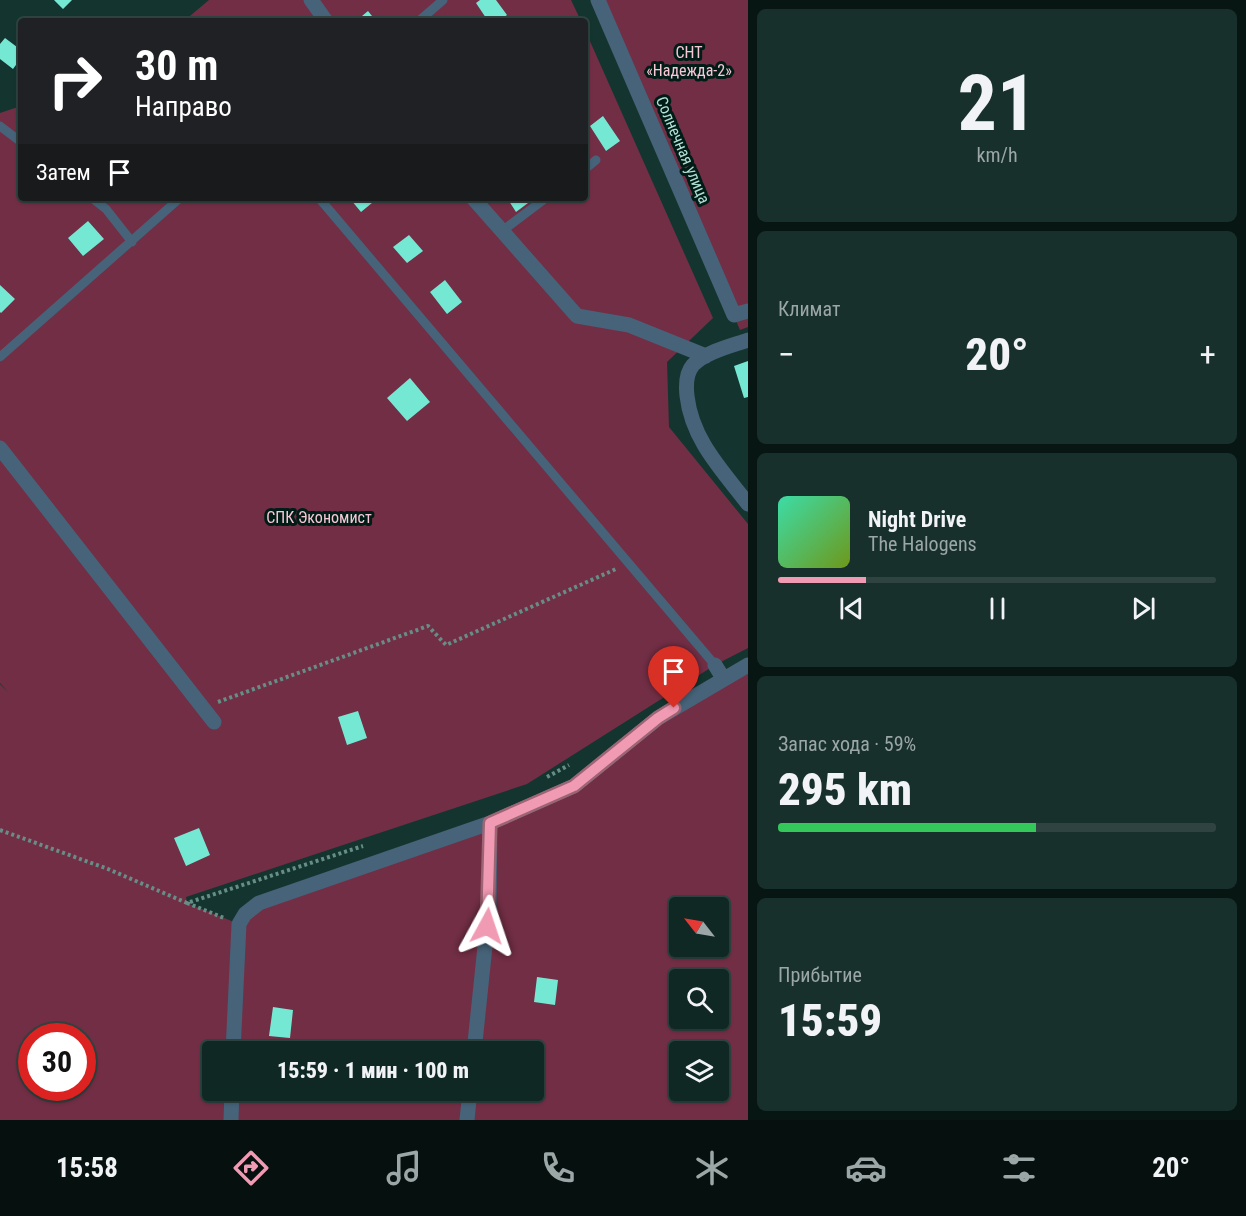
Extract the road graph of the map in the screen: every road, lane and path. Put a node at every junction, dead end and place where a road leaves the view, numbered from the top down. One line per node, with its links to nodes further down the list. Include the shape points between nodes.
1 (311, 0): 4 (street)
2 (443, 0): 5 (lane)
3 (598, 0): 17 (street, Солнечная улица)
4 (324, 18)
5 (422, 18)
6 (0, 126): 7 (lane)
7 (18, 140)
8 (596, 160): 9 (lane)
9 (588, 167)
10 (96, 201): 16 (lane)
11 (177, 201): 16 (lane)
12 (322, 201): 23 (lane)
13 (476, 201): 15 (street)
14 (542, 201): 15 (lane)
15 (502, 231): 19 (street, via 577,316 629,325)
16 (132, 242): 20 (lane)
17 (741, 313)
18 (748, 340): 19 (street)
19 (706, 356): 22 (street, via 692,366 686,385 689,415 699,440)
20 (0, 357)
21 (0, 448): 26 (street)
22 (748, 504)
23 (629, 563): 25 (lane); 26 (path, via 446,645 428,626)
24 (748, 665): 25 (street)
25 (719, 671): 30 (street, via 574,786)
26 (203, 707): 27 (street)
27 (214, 722)
28 (572, 764): 29 (path)
29 (541, 779)
30 (490, 823): 34 (street, via 260,903); 36 (street, via 489,908)
31 (0, 830): 33 (path)
32 (366, 845): 33 (path)
33 (187, 903): 34 (path)
34 (239, 924): 35 (street)
35 (234, 1041)
36 (475, 1041)
37 (232, 1101): 39 (street)
38 (469, 1101): 40 (street)
39 (231, 1120)
40 (467, 1120)

